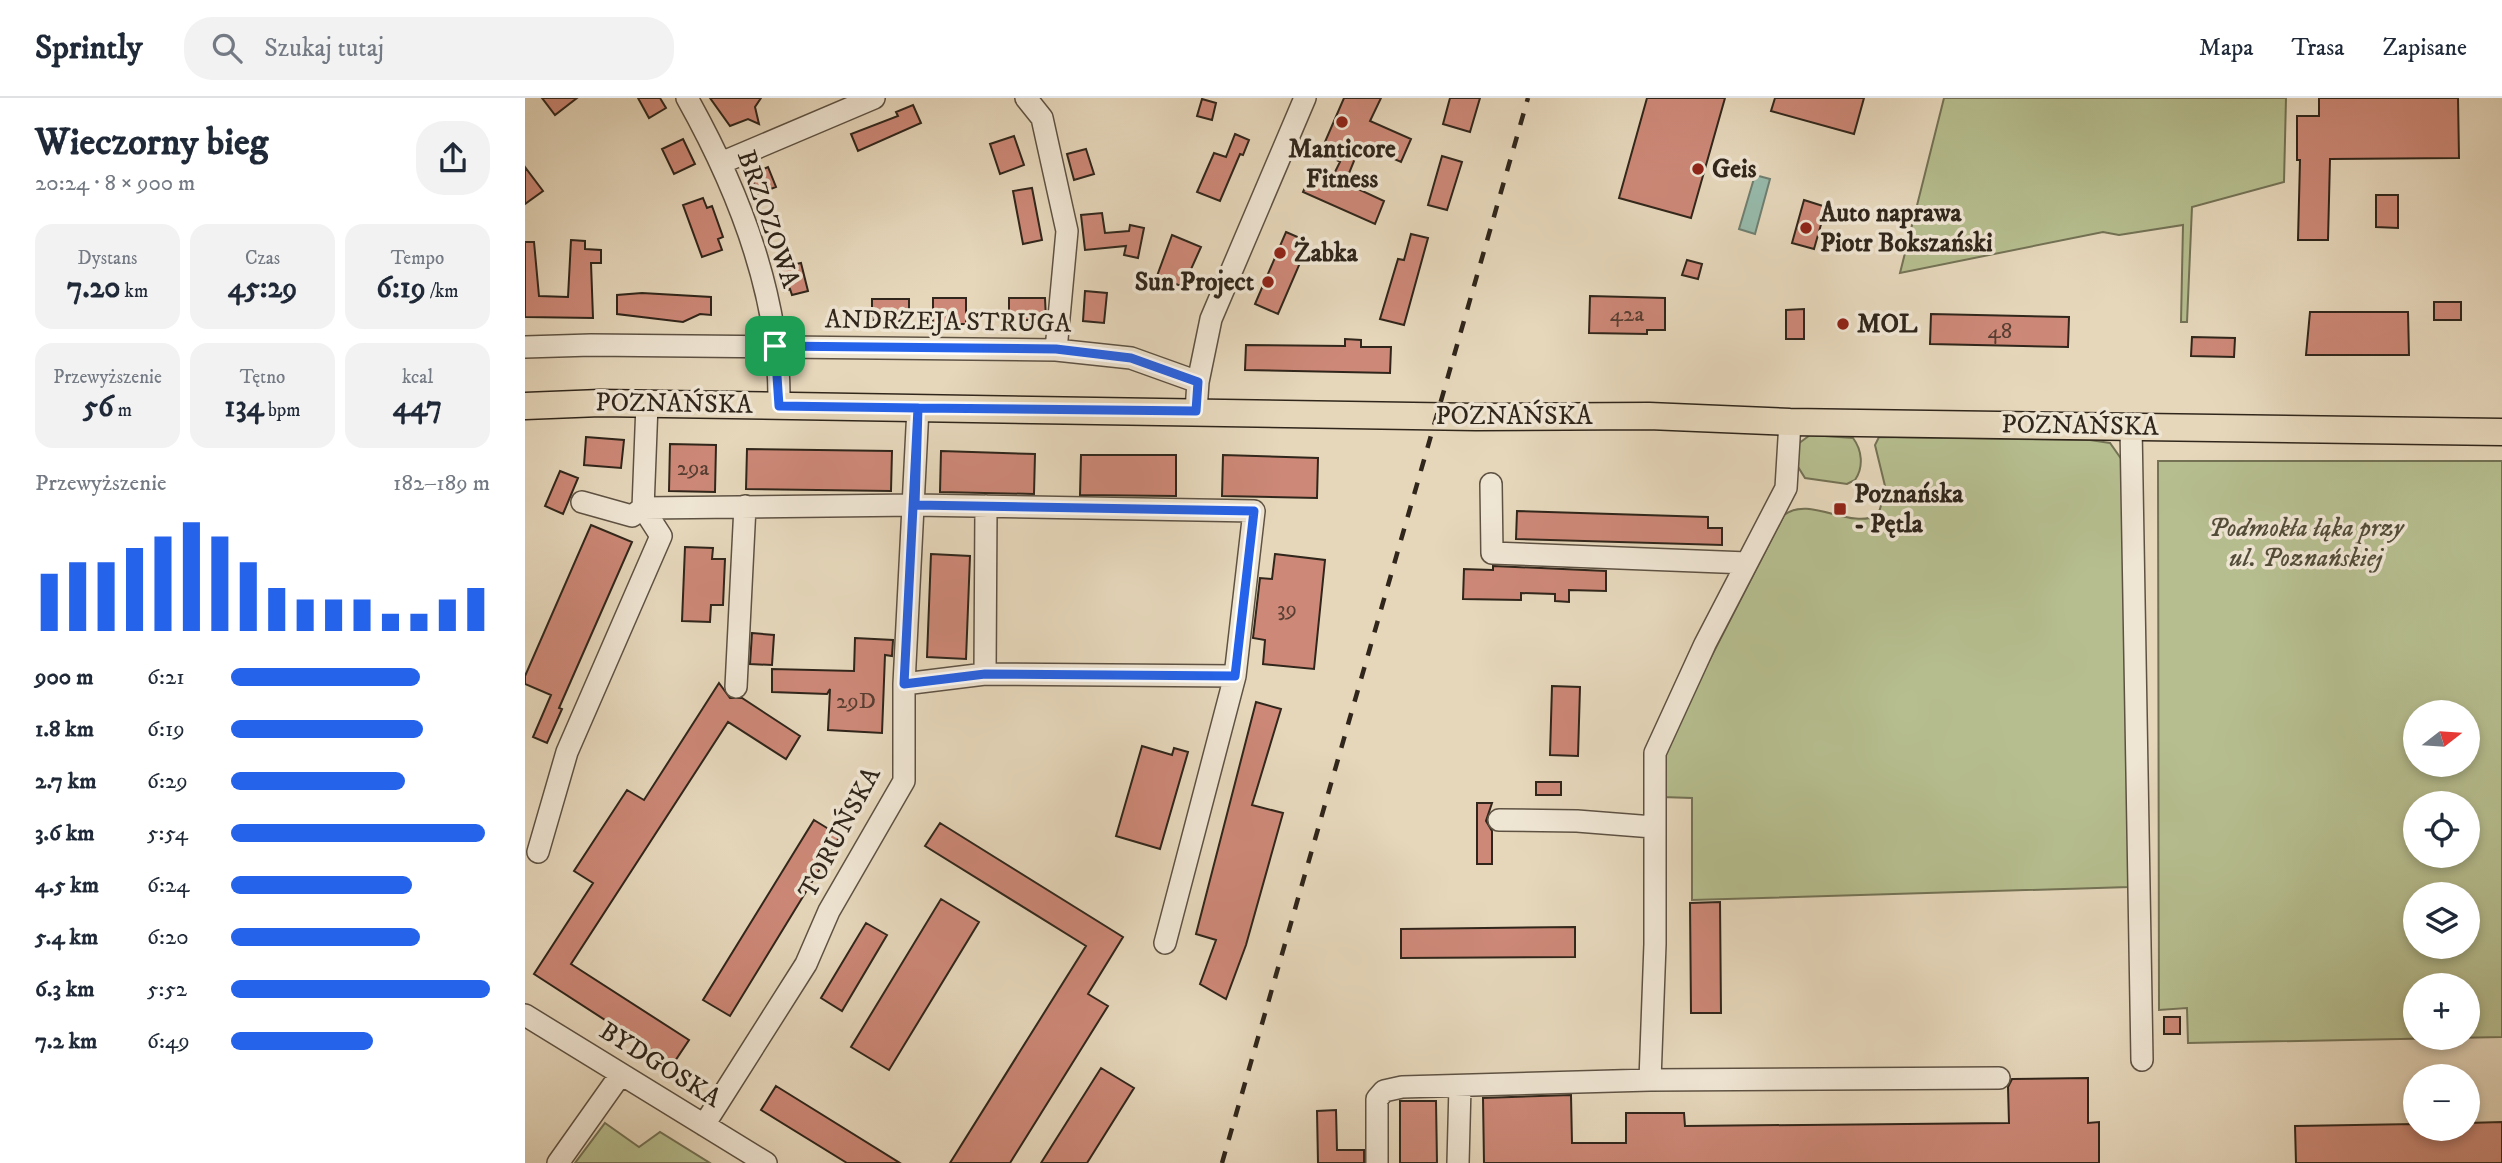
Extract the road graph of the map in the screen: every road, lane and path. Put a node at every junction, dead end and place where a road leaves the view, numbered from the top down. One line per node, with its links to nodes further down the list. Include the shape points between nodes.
1 (687, 98): 5 (street, BRZOZOWA)
2 (874, 98): 5 (street)
3 (1026, 98): 8 (street, via 1042,118 1067,231)
4 (1305, 98): 9 (street, via 1211,319)
5 (721, 163): 6 (street, BRZOZOWA, via 759,268)
6 (775, 346): 7 (street, ANDRZEJA STRUGA); 8 (street, ANDRZEJA STRUGA); 12 (street, BRZOZOWA)
7 (525, 347)
8 (1056, 349): 9 (street, ANDRZEJA STRUGA, via 1131,358)
9 (1198, 382): 14 (street)
10 (647, 404): 11 (main road, POZNAŃSKA); 12 (main road, POZNAŃSKA); 23 (street)
11 (525, 406)
12 (779, 406): 13 (main road, POZNAŃSKA)
13 (918, 408): 14 (main road, POZNAŃSKA); 20 (street, TORUŃSKA)
14 (1196, 411): 15 (main road, POZNAŃSKA, via 1675,416)
15 (1790, 422): 16 (main road, POZNAŃSKA); 24 (street, via 1786,488)
16 (2131, 427): 17 (main road, POZNAŃSKA); 34 (street)
17 (2502, 432)
18 (1491, 484): 24 (street, via 1492,553)
19 (582, 502): 23 (street, via 632,516)
20 (915, 505): 21 (street); 22 (street); 27 (street, TORUŃSKA)
21 (745, 506): 23 (street); 28 (street)
22 (986, 506): 25 (street); 26 (street, via 1254,511)
23 (643, 508): 31 (street, via 661,536 567,752)
24 (1747, 563): 30 (street, via 1655,753)
25 (985, 674): 26 (street); 27 (street)
26 (1235, 676): 32 (street)
27 (904, 684): 39 (street, TORUŃSKA, via 904,781 829,911 806,964)
28 (736, 687)
29 (1499, 821): 30 (street)
30 (1653, 827): 37 (street)
31 (538, 852)
32 (1165, 943)
33 (525, 1015): 35 (street, BYDGOSKA)
34 (2142, 1060)
35 (621, 1074): 39 (street, BYDGOSKA); 40 (street)
36 (1999, 1078): 37 (street)
37 (1650, 1080): 38 (street)
38 (1460, 1086): 42 (street, via 1384,1091 1377,1099); 43 (street)
39 (704, 1125): 41 (street, BYDGOSKA)
40 (558, 1163)
41 (766, 1163)
42 (1377, 1163)
43 (1458, 1163)

